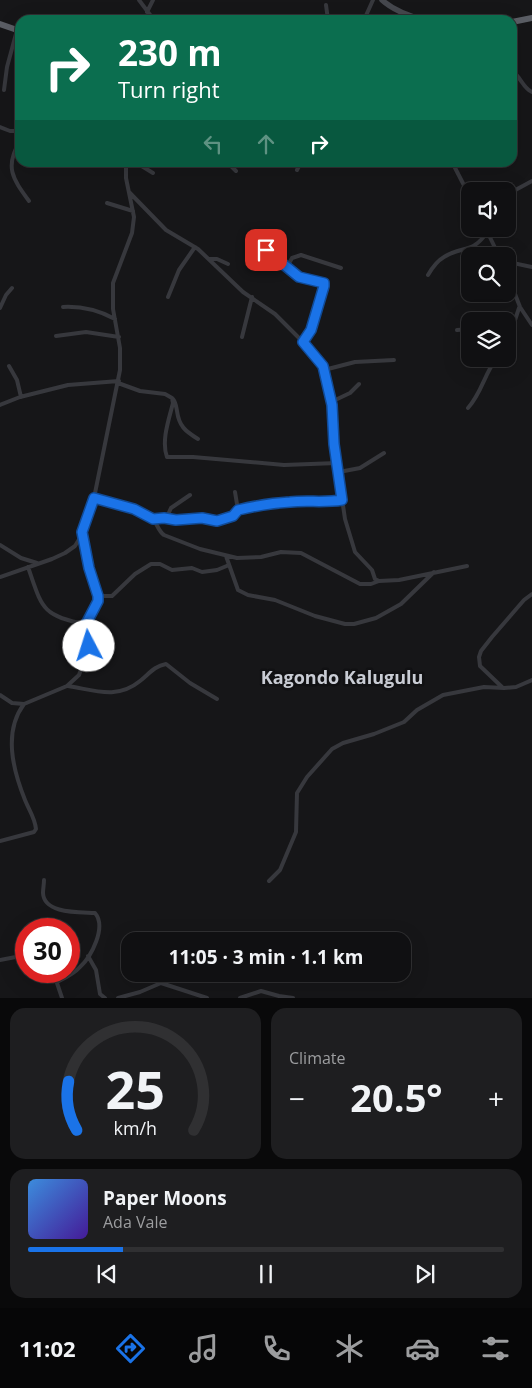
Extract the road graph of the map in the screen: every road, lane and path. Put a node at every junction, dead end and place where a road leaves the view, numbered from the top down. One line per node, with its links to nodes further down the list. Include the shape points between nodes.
1 (139, 0): 6 (street)
2 (153, 0): 6 (street)
3 (373, 0): 9 (street)
4 (382, 0): 10 (main road)
5 (326, 5): 8 (street)
6 (147, 12): 7 (street)
7 (150, 15)
8 (327, 15)
9 (366, 15)
10 (408, 15)
11 (532, 18): 12 (highway)
12 (517, 21)
13 (0, 24): 14 (highway)
14 (15, 29)
15 (15, 42): 17 (street)
16 (517, 75): 18 (street)
17 (4, 90)
18 (532, 92)
19 (0, 127): 20 (street)
20 (15, 131)
21 (15, 150): 34 (street, via 12,174)
22 (126, 167): 33 (street)
23 (143, 167): 29 (street)
24 (232, 167): 28 (street)
25 (298, 167): 27 (street)
26 (455, 167): 31 (street)
27 (297, 170)
28 (236, 171)
29 (153, 173)
30 (532, 181): 32 (street)
31 (462, 182)
32 (516, 190)
33 (129, 192): 36 (street); 39 (street, via 166,230)
34 (29, 201)
35 (107, 203): 36 (street)
36 (133, 211): 55 (street, via 132,233 113,283)
37 (482, 237): 46 (street, via 476,245 445,256)
38 (255, 244): 44 (street)
39 (195, 247): 40 (street); 48 (street, via 179,270)
40 (209, 259): 41 (street); 50 (street)
41 (228, 264)
42 (516, 264): 43 (street)
43 (532, 267)
44 (287, 268): 45 (street, via 292,258 301,255); 62 (street, via 299,277 324,283 311,330)
45 (341, 268)
46 (428, 275)
47 (12, 288): 53 (street)
48 (168, 297)
49 (516, 297): 52 (street)
50 (252, 298): 61 (street); 62 (street, via 275,314)
51 (63, 307): 55 (street, via 82,307)
52 (520, 307): 54 (street); 56 (street)
53 (0, 308)
54 (516, 318)
55 (115, 319): 60 (street)
56 (532, 325)
57 (458, 330): 58 (street)
58 (461, 330)
59 (56, 336): 60 (street, via 86,332)
60 (119, 337): 67 (street, via 121,361)
61 (242, 337)
62 (303, 342): 66 (street)
63 (394, 360): 66 (street, via 355,362)
64 (10, 366): 69 (street)
65 (490, 367): 75 (street, via 479,393)
66 (324, 370): 73 (street)
67 (118, 382): 69 (street, via 76,384); 70 (street); 82 (street)
68 (359, 384): 73 (street, via 350,393)
69 (22, 397): 72 (street)
70 (172, 398): 76 (street, via 182,429); 78 (street, via 166,438 167,457 284,464)
71 (0, 399): 72 (street)
72 (10, 401): 74 (street)
73 (331, 402): 78 (street)
74 (0, 405)
75 (468, 408)
76 (198, 439)
77 (384, 453): 79 (street, via 360,468)
78 (337, 463): 79 (street)
79 (339, 472): 83 (street)
80 (235, 492): 84 (street)
81 (190, 495): 85 (street, via 171,508)
82 (94, 498): 86 (street, via 134,509); 87 (street)
83 (342, 500): 84 (street, via 289,502); 96 (street, via 355,552)
84 (238, 510): 85 (street, via 233,516 217,521)
85 (166, 518): 86 (street)
86 (153, 519): 89 (street, via 164,535)
87 (82, 532): 90 (street, via 75,546); 98 (street)
88 (0, 546): 90 (street)
89 (226, 556): 91 (street); 96 (street, via 249,558 281,552 301,553 360,584)
90 (37, 564): 93 (street)
91 (229, 565): 94 (street, via 241,593 270,598 306,614 345,624 376,618 394,608); 98 (street, via 202,572 192,568 172,570 151,564 112,596)
92 (467, 566): 94 (street)
93 (28, 567): 95 (street); 99 (street, via 45,609 62,619)
94 (435, 572): 96 (street)
95 (0, 577)
96 (378, 581)
97 (532, 594): 102 (street, via 492,637 479,657 482,669)
98 (98, 596): 99 (street)
99 (86, 624): 101 (street, via 89,641 86,654 79,675)
100 (532, 680): 102 (street)
101 (67, 686): 104 (street, via 114,693 136,684 153,668 166,664); 105 (street)
102 (504, 688): 108 (street, via 484,687 443,695 404,722 332,749 297,792 296,832 280,870)
103 (0, 695): 105 (street, via 12,703)
104 (217, 699)
105 (24, 704): 106 (street, via 14,721 12,750 14,767 36,829)
106 (0, 841)
107 (44, 880): 109 (street, via 43,894 49,906 98,916 98,938)
108 (269, 881)
109 (88, 956): 112 (street); 115 (street, via 96,970 100,994)
110 (15, 957): 111 (street)
111 (0, 960)
112 (80, 968)
113 (57, 983): 114 (street)
114 (62, 998)
115 (105, 998)
116 (118, 998): 117 (street, via 161,983)
117 (207, 998)
118 (240, 998): 119 (street, via 262,991)
119 (294, 998)

